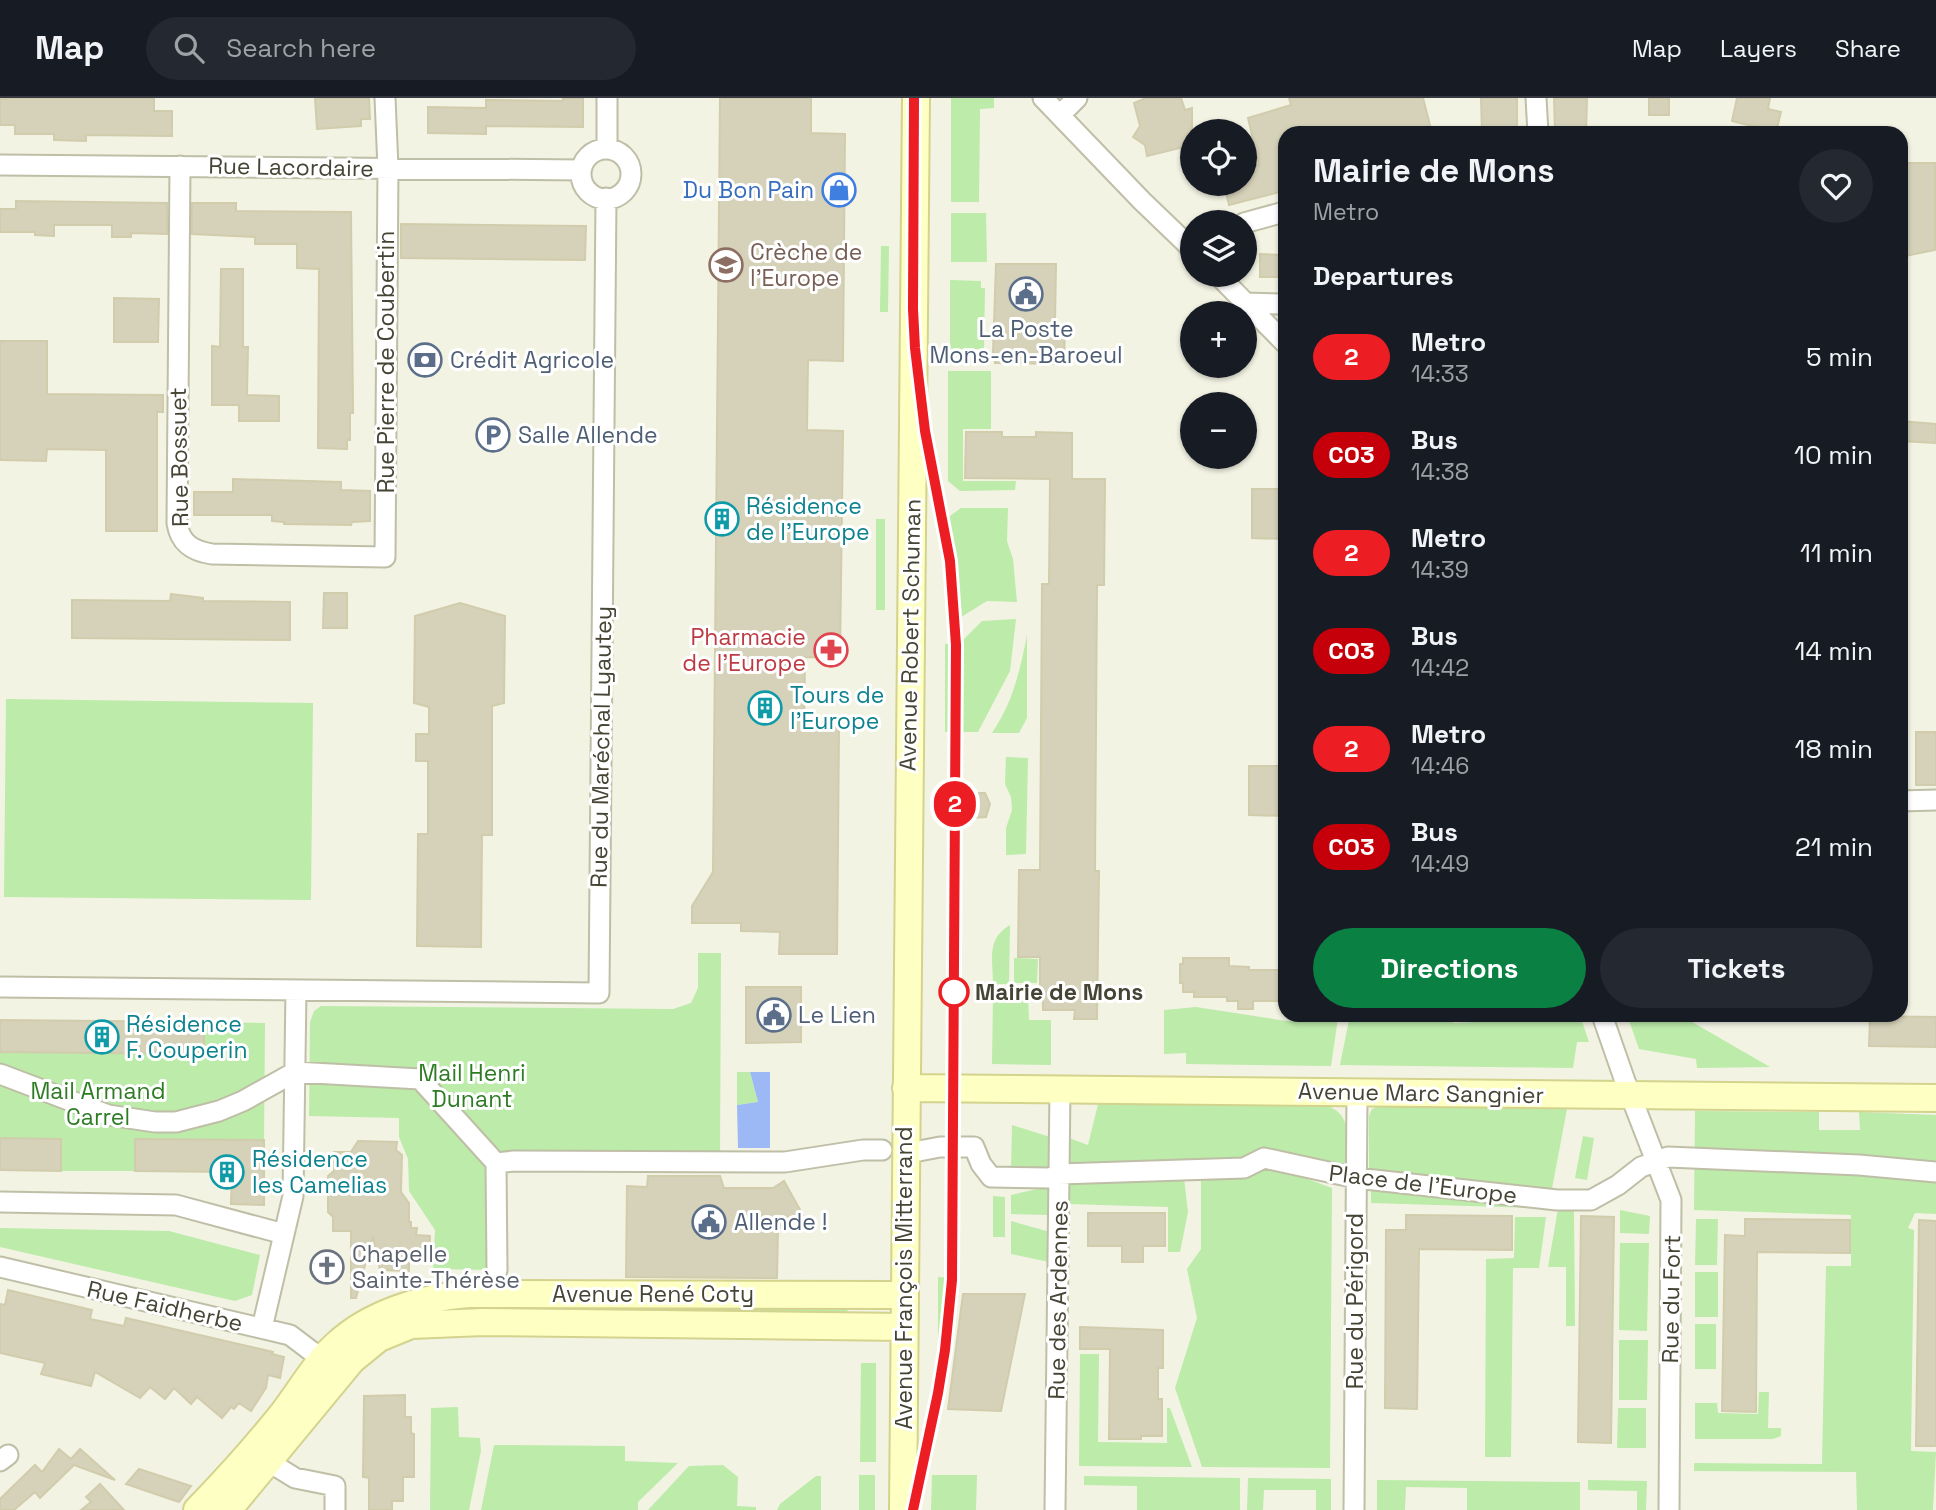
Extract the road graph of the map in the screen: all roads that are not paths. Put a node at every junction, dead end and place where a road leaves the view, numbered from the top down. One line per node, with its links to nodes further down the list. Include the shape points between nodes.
1 (384, 98): 12 (street, Rue Pierre de Coubertin)
2 (607, 98): 9 (street)
3 (916, 98): 32 (main road, Avenue Robert Schuman)
4 (1043, 98): 7 (street)
5 (1077, 98): 7 (street)
6 (1536, 98): 8 (street)
7 (1060, 116): 17 (street)
8 (1538, 126)
9 (607, 149): 13 (street, via 590,154); 14 (street, via 626,158 631,174 622,192)
10 (0, 165): 11 (street, Rue Lacordaire)
11 (180, 166): 12 (street, Rue Lacordaire); 24 (street, Rue Bossuet, via 177,523 181,538 195,550 212,554)
12 (388, 168): 13 (street, Rue Lacordaire); 24 (street, Rue Pierre de Coubertin)
13 (581, 170): 14 (street, via 587,190)
14 (606, 198): 28 (street, Rue du Maréchal Lyautey, via 598,993)
15 (1278, 214): 16 (street)
16 (1257, 219)
17 (1180, 236)
18 (1230, 287): 19 (street)
19 (1243, 301)
20 (1257, 303): 21 (street)
21 (1278, 304)
22 (1257, 315): 23 (street)
23 (1278, 336)
24 (385, 557)
25 (1936, 800): 26 (street)
26 (1908, 801)
27 (0, 987): 28 (street)
28 (296, 990): 30 (street)
29 (1605, 1022): 35 (street, Rue du Fort)
30 (295, 1072): 31 (street, via 243,1101 176,1122 108,1115); 40 (street, via 420,1079); 45 (street, via 293,1196)
31 (0, 1074)
32 (906, 1088): 33 (main road, Avenue Marc Sangnier); 48 (main road, Avenue François Mitterrand)
33 (1060, 1089): 34 (main road, Avenue Marc Sangnier); 42 (street, Rue des Ardennes)
34 (1357, 1092): 35 (main road, Avenue Marc Sangnier); 43 (street, Rue du Périgord)
35 (1631, 1095): 36 (main road, Avenue Marc Sangnier); 39 (street, Rue du Fort)
36 (1936, 1098)
37 (882, 1150): 40 (street, via 785,1161)
38 (919, 1151): 42 (street, Place de l'Europe, via 974,1147 991,1177 1050,1178)
39 (1657, 1161): 41 (street, Place de l'Europe, via 1678,1157); 43 (street, Place de l'Europe, via 1591,1200); 59 (street, Rue du Fort, via 1672,1209)
40 (496, 1163): 47 (street)
41 (1936, 1172)
42 (1059, 1174): 43 (street, Place de l'Europe, via 1244,1168 1264,1158); 57 (street, Rue des Ardennes)
43 (1356, 1178): 58 (street, Rue du Périgord)
44 (0, 1202): 45 (street, via 176,1205)
45 (284, 1234): 50 (street)
46 (0, 1267): 50 (street, Rue Faidherbe)
47 (497, 1270)
48 (904, 1295): 49 (main road, Avenue François Mitterrand); 51 (main road, Avenue René Coty, via 452,1295 373,1320)
49 (904, 1326): 52 (main road, Avenue René Coty, via 411,1325 379,1338 352,1360); 56 (main road, Avenue François Mitterrand)
50 (262, 1328): 51 (street, Rue Faidherbe, via 290,1335)
51 (323, 1360): 53 (main road, Avenue René Coty, via 254,1448)
52 (269, 1462): 54 (main road, Avenue René Coty); 55 (street, via 295,1478 335,1486)
53 (197, 1510)
54 (228, 1510)
55 (335, 1510)
56 (903, 1510)
57 (1055, 1510)
58 (1354, 1510)
59 (1669, 1510)

